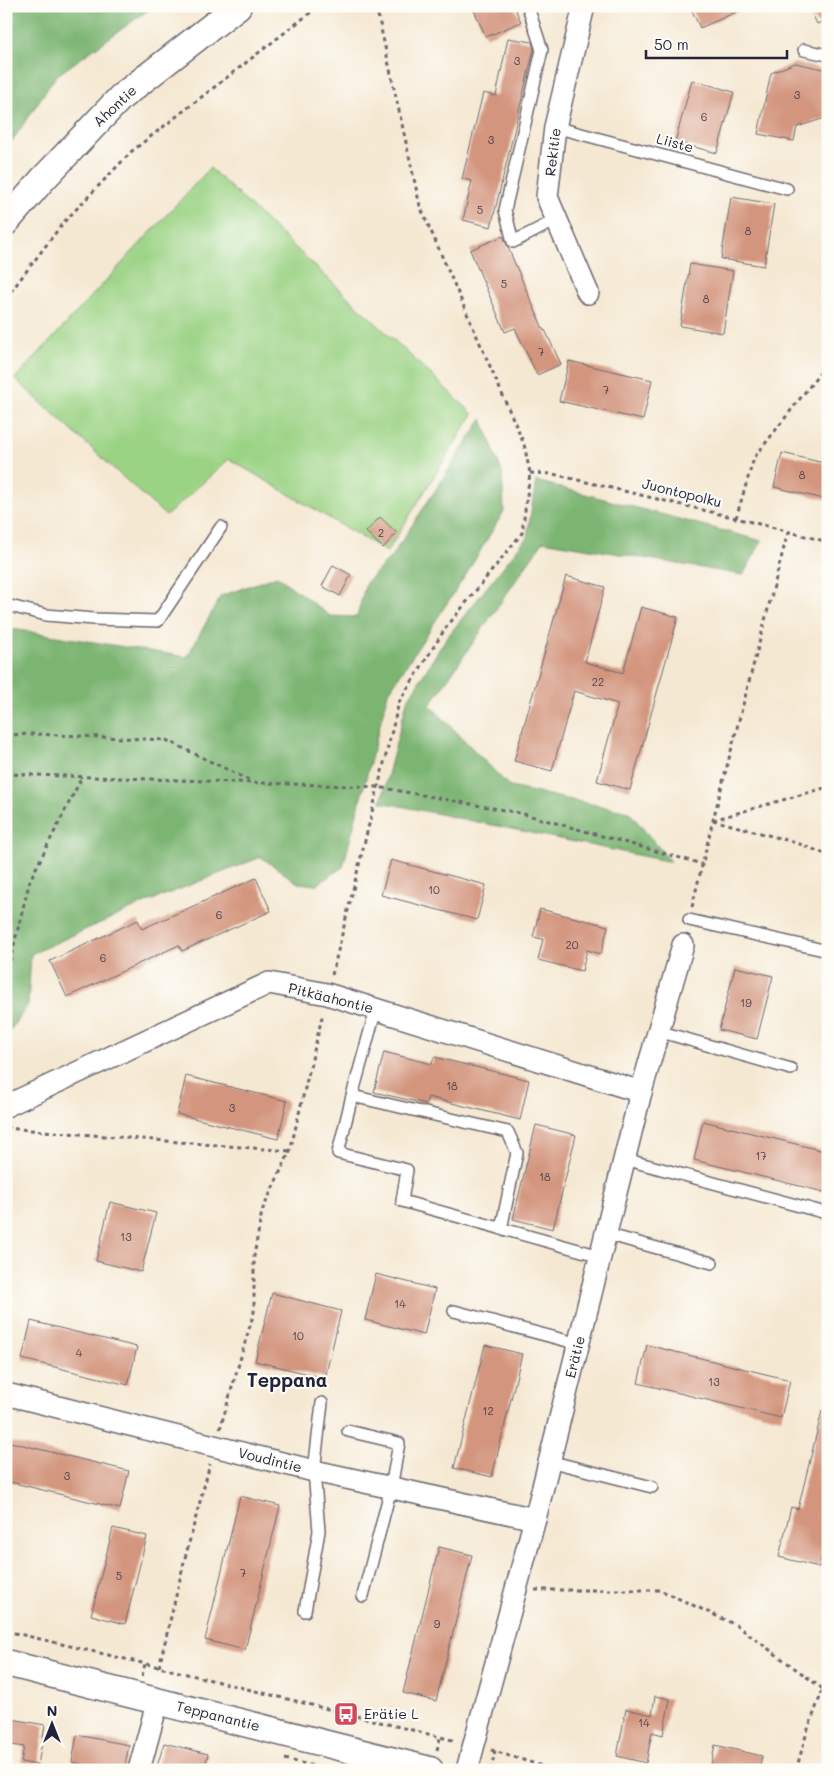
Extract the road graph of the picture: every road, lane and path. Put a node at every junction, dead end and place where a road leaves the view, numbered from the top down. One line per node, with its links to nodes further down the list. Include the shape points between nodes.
1 (238, 6): 11 (street, Ahontie, via 121,97)
2 (319, 6): 13 (path, via 132,151 63,223)
3 (376, 6): 15 (path, via 420,206 524,444)
4 (530, 6): 10 (lane, via 542,50 505,210 514,242)
5 (583, 6): 8 (street, Rekitie)
6 (804, 50): 7 (lane)
7 (828, 55)
8 (555, 127): 9 (lane, Liiste); 10 (street, Rekitie, via 547,197)
9 (787, 189)
10 (556, 220): 12 (street, Rekitie)
11 (6, 222)
12 (588, 293)
13 (6, 298)
14 (828, 366): 16 (path, via 754,458)
15 (530, 473): 16 (path, Juontopolku, via 553,474); 25 (path, via 522,534 445,629 399,702)
16 (736, 518): 18 (path, Juontopolku)
17 (221, 527): 20 (lane, via 158,621 46,615)
18 (788, 532): 19 (path, Juontopolku); 27 (path)
19 (828, 542)
20 (6, 604)
21 (6, 735): 24 (path, via 166,740)
22 (6, 774): 23 (path)
23 (82, 776): 24 (path); 33 (path, via 30,880)
24 (253, 782): 25 (path)
25 (378, 787): 29 (path, via 520,813); 34 (path)
26 (828, 787): 27 (path)
27 (713, 820): 28 (path); 29 (path)
28 (828, 855)
29 (702, 864): 30 (path)
30 (689, 920): 32 (lane)
31 (682, 945): 36 (street, Erätie)
32 (828, 951)
33 (6, 977)
34 (327, 994): 35 (street, Pitkäahontie); 40 (street, Pitkäahontie, via 269,983); 42 (path)
35 (376, 1009): 38 (street, Pitkäahontie); 39 (lane)
36 (658, 1031): 37 (lane); 38 (street, Erätie)
37 (791, 1069)
38 (641, 1092): 43 (street, Erätie)
39 (352, 1096): 45 (lane, via 508,1132 517,1153); 45 (lane, via 338,1153 407,1170 402,1201)
40 (6, 1106)
41 (6, 1128): 42 (path)
42 (290, 1151): 54 (path, via 262,1211 254,1256 254,1312)
43 (624, 1159): 44 (lane); 46 (street, Erätie)
44 (826, 1213)
45 (501, 1229): 47 (lane)
46 (606, 1234): 47 (street, Erätie); 48 (lane)
47 (600, 1256): 50 (street, Erätie)
48 (712, 1263)
49 (454, 1311): 50 (lane)
50 (578, 1344): 55 (street, Erätie)
51 (6, 1394): 54 (street, Voudintie)
52 (322, 1403): 56 (lane)
53 (348, 1431): 58 (lane, via 399,1443)
54 (214, 1446): 56 (street, Voudintie); 65 (path)
55 (549, 1461): 57 (lane); 59 (street, Erätie)
56 (314, 1472): 58 (street, Voudintie); 62 (lane, via 319,1530)
57 (652, 1487)
58 (391, 1488): 59 (street, Voudintie); 61 (lane)
59 (535, 1519): 60 (street, Erätie)
60 (516, 1590): 67 (path, via 660,1590 736,1625); 69 (street, Erätie)
61 (363, 1596)
62 (305, 1611)
63 (6, 1631): 65 (path)
64 (6, 1663): 68 (street, Teppanantie)
65 (159, 1666): 69 (path)
66 (828, 1684): 67 (path)
67 (822, 1689): 76 (path)
68 (158, 1700): 71 (street); 72 (street, Teppanantie)
69 (472, 1746): 70 (path); 73 (street, Erätie)
70 (495, 1751): 74 (path); 75 (path)
71 (139, 1770)
72 (430, 1770)
73 (466, 1770)
74 (491, 1770)
75 (555, 1770)
76 (796, 1770)

